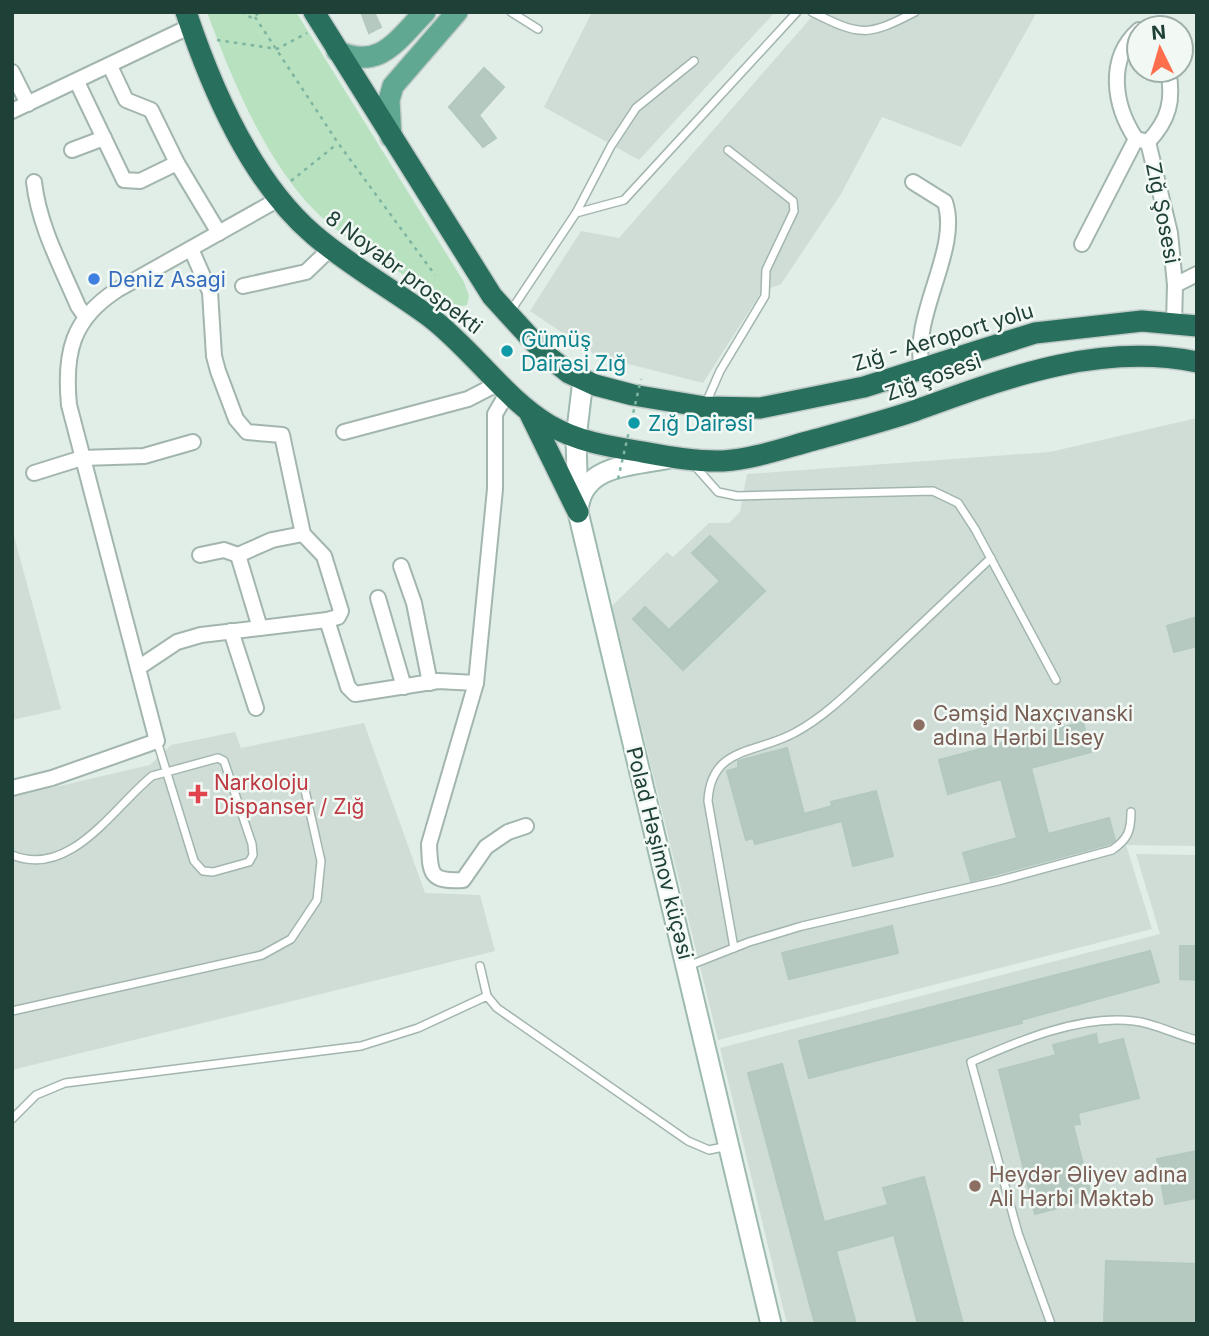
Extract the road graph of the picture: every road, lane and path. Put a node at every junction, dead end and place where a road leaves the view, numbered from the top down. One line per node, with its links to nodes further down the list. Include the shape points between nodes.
1 (241, 12): 10 (path, via 247,18)
2 (260, 12): 10 (path)
3 (425, 12): 16 (main road, via 382,55 361,58)
4 (457, 12): 24 (main road, via 393,86)
5 (511, 12): 12 (lane)
6 (797, 12): 35 (lane, via 624,200)
7 (812, 12): 8 (lane, via 863,32 883,29)
8 (915, 12)
9 (188, 17): 18 (street); 34 (highway, 8 Noyabr prospekti, via 233,122)
10 (256, 17): 14 (path)
11 (311, 22): 14 (path); 16 (highway, 8 Noyabr prospekti)
12 (538, 29)
13 (217, 40): 14 (path)
14 (277, 50): 27 (path)
15 (1125, 50): 26 (street, Zığ Şosesi, via 1119,58 1117,86 1127,125)
16 (337, 51): 24 (highway, 8 Noyabr prospekti)
17 (694, 61): 35 (lane, via 636,108)
18 (110, 66): 20 (street); 30 (street, via 126,100 150,110)
19 (12, 72): 22 (street)
20 (77, 82): 22 (street); 25 (street)
21 (1171, 84): 26 (street, Zığ Şosesi, via 1164,126)
22 (28, 104): 23 (street)
23 (12, 111)
24 (391, 137): 44 (highway, 8 Noyabr prospekti)
25 (104, 138): 28 (street); 30 (street, via 124,180 140,181)
26 (1142, 140): 37 (street); 42 (street, Zığ Şosesi, via 1170,233)
27 (338, 143): 31 (path); 41 (path)
28 (72, 150)
29 (728, 150): 53 (lane, via 793,201 794,211 765,270 765,296 720,370)
30 (177, 163): 36 (street)
31 (291, 181)
32 (913, 182): 49 (street, Zığ Şosesi, via 945,202 949,231 919,344)
33 (34, 183): 45 (street, via 46,230)
34 (279, 200): 36 (street); 38 (highway, 8 Noyabr prospekti)
35 (576, 213): 44 (lane)
36 (219, 233): 39 (street)
37 (1082, 244)
38 (331, 248): 43 (street, via 306,272); 52 (highway, 8 Noyabr prospekti, via 443,327)
39 (191, 249): 45 (street, via 117,290); 63 (street, via 209,292 214,356 236,419 247,432 282,435)
40 (1197, 274): 42 (street, Zığ Şosesi)
41 (435, 275)
42 (1175, 285): 46 (street, Zığ Şosesi)
43 (243, 286)
44 (507, 315): 51 (highway, 8 Noyabr prospekti, via 545,354)
45 (85, 316): 58 (street, via 70,349 66,382)
46 (1174, 323): 47 (highway, Zığ - Aeroport yolu); 49 (highway, Zığ - Aeroport yolu, via 1105,323 1035,333)
47 (1197, 326)
48 (1197, 362): 59 (highway, Zığ şosesi, via 1144,357 1044,366 901,415 762,454 725,461)
49 (922, 370): 53 (highway, Zığ - Aeroport yolu, via 780,406)
50 (641, 379): 61 (path, bridge)
51 (583, 380): 53 (highway, 8 Noyabr prospekti, via 633,395); 56 (street, Polad Həşimov küçəsi)
52 (505, 386): 54 (highway, 8 Noyabr prospekti); 55 (street); 75 (street, via 495,414 495,489)
53 (705, 407)
54 (528, 409): 56 (highway, 8 Noyabr prospekti); 62 (highway)
55 (344, 432)
56 (576, 438): 59 (highway, 8 Noyabr prospekti); 62 (street, Polad Həşimov küçəsi)
57 (193, 442): 58 (street, via 144,456)
58 (82, 458): 60 (street); 72 (street)
59 (680, 458): 62 (street, via 602,472 584,488); 66 (lane, via 711,487 737,496 933,491 957,503)
60 (34, 473)
61 (618, 479)
62 (578, 512): 87 (street, Polad Həşimov küçəsi)
63 (303, 534): 65 (street, via 272,540); 69 (street, via 324,556 331,575 341,611)
64 (200, 555): 65 (street, via 224,550)
65 (238, 555): 70 (street)
66 (991, 558): 73 (lane); 85 (lane, via 835,705 794,733 729,757 717,767 708,801)
67 (401, 566): 74 (street)
68 (379, 598): 76 (street)
69 (327, 620): 70 (street); 76 (street, via 348,687 355,694)
70 (260, 628): 71 (street)
71 (231, 631): 72 (street, via 177,642); 77 (street)
72 (138, 668): 78 (street)
73 (1056, 680)
74 (430, 683): 75 (street); 76 (street)
75 (476, 683): 83 (street, via 429,844 435,877 463,880 486,847)
76 (404, 687)
77 (256, 708)
78 (157, 741): 79 (lane); 80 (street)
79 (167, 772): 79 (lane, via 194,861 202,871 249,862 252,844 224,761 218,758); 84 (lane, via 152,776 65,854 44,862)
80 (12, 788)
81 (304, 790): 89 (lane, via 321,861 317,900 291,939 262,955)
82 (1131, 812): 85 (lane, via 1125,842 1112,850 815,923)
83 (526, 826)
84 (12, 855)
85 (734, 948): 87 (lane)
86 (480, 966): 88 (lane)
87 (687, 967): 92 (street, Polad Həşimov küçəsi)
88 (487, 996): 91 (lane, via 418,1028 361,1046 65,1083 36,1095); 92 (lane, via 497,1008 688,1141 709,1150)
89 (12, 1011)
90 (1197, 1040): 94 (lane, via 1135,1021 1091,1024 1045,1031 971,1062 1018,1233)
91 (12, 1119)
92 (730, 1146): 93 (street, Polad Həşimov küçəsi)
93 (771, 1324)
94 (1051, 1324)

